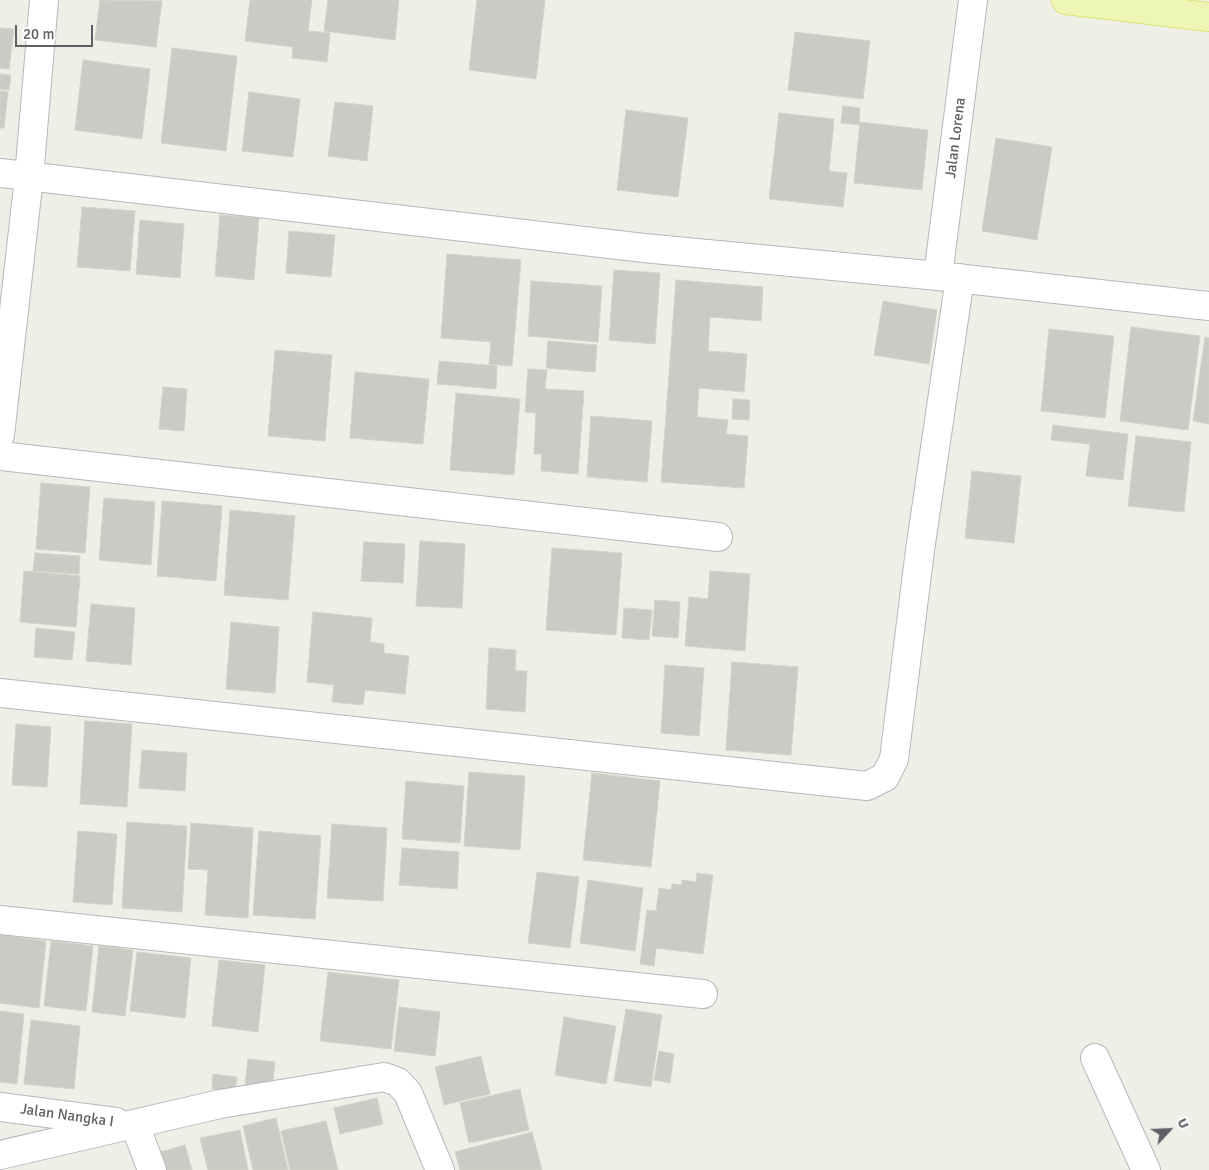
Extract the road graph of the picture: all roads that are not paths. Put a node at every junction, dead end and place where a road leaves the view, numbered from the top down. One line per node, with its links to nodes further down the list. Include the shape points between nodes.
1 (44, 0): 6 (street)
2 (973, 0): 7 (street, Jalan Lorena)
3 (1066, 0): 4 (main road)
4 (1209, 17)
5 (0, 173): 6 (street)
6 (29, 177): 7 (street, via 644,248); 9 (street)
7 (949, 277): 8 (street); 12 (street, Jalan Lorena, via 894,759 885,777 867,786)
8 (1209, 306)
9 (0, 436)
10 (0, 456): 11 (street)
11 (718, 537)
12 (0, 693)
13 (0, 920): 14 (street)
14 (702, 994)
15 (1095, 1058): 21 (street)
16 (0, 1107): 17 (street, Jalan Nangka I)
17 (135, 1125): 18 (street); 19 (street); 20 (street, via 220,1104 384,1077 398,1082 408,1093)
18 (0, 1155)
19 (152, 1170)
20 (440, 1170)
21 (1146, 1170)

